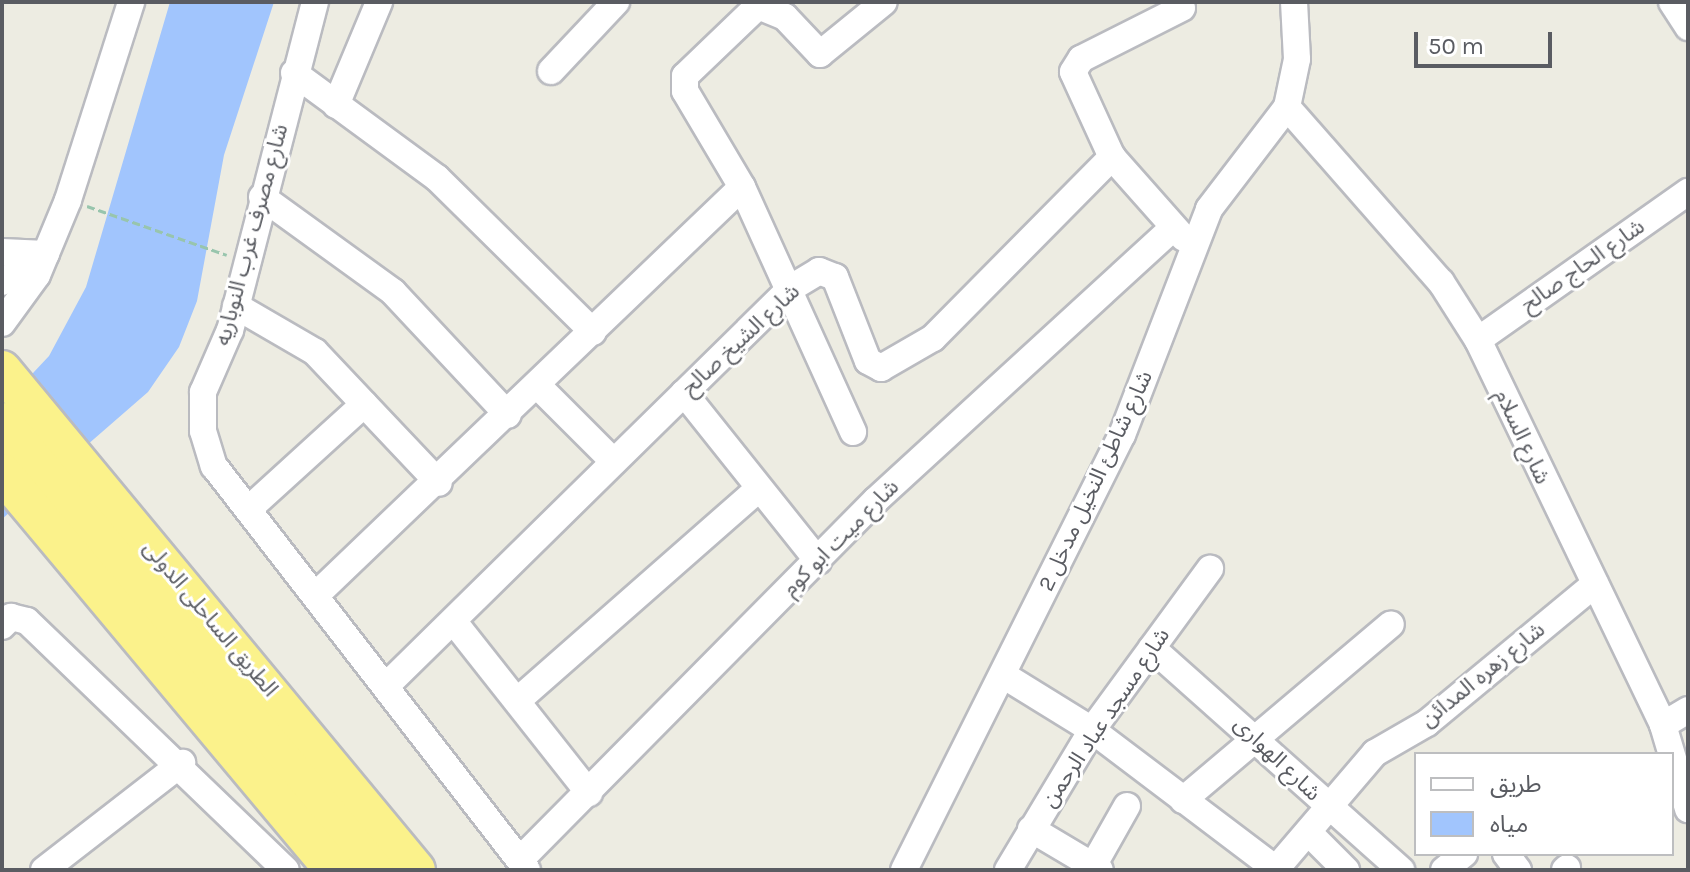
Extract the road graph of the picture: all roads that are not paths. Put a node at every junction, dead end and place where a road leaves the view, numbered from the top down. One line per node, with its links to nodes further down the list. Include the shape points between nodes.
1 (131, 2): 22 (street)
2 (315, 2): 12 (street, شارع مصرف غرب النوباريه)
3 (379, 2): 13 (street)
4 (616, 2): 11 (street)
5 (884, 2): 8 (street, via 820,54 785,17)
6 (1294, 2): 14 (street, شارع شاطئ النخيل مدخل 2, via 1297,59)
7 (1672, 2): 10 (street)
8 (756, 4): 16 (street, via 684,84)
9 (1182, 8): 15 (street, via 1074,67)
10 (1688, 27)
11 (551, 71)
12 (294, 73): 13 (street); 18 (street, شارع مصرف غرب النوباريه)
13 (336, 105): 27 (street, via 490,224)
14 (1287, 107): 20 (street, شارع شاطئ النخيل مدخل 2, via 1226,182); 28 (street, شارع السلام, via 1441,282)
15 (1112, 157): 19 (street); 24 (street, شارع الشيخ صالح, via 933,338 881,368 869,364 835,277 819,271)
16 (742, 187): 24 (street); 27 (street)
17 (1688, 192): 28 (street, شارع الحاج صالح)
18 (262, 197): 25 (street, شارع مصرف غرب النوباريه); 33 (street, via 393,292)
19 (1172, 229): 20 (street); 42 (street, شارع ميت ابو كوم)
20 (1193, 245): 50 (street, شارع شاطئ النخيل مدخل 2, via 1122,435)
21 (2, 252): 22 (street)
22 (46, 254): 23 (street); 26 (street)
23 (2, 282)
24 (791, 288): 31 (street, شارع الشيخ صالح); 35 (street)
25 (236, 306): 32 (street, via 289,331); 40 (street, شارع مصرف غرب النوباريه, via 203,392 203,431 214,466)
26 (2, 323)
27 (593, 332): 30 (street)
28 (1478, 340): 44 (street, شارع السلام)
29 (2, 370): 41 (highway, الطريق الساحلى الدولى)
30 (538, 386): 33 (street); 36 (street)
31 (684, 393): 36 (street, شارع الشيخ صالح); 39 (street)
32 (364, 404): 38 (street); 40 (street)
33 (508, 415): 38 (street)
34 (2, 422): 41 (highway)
35 (853, 432)
36 (614, 462): 47 (street, شارع الشيخ صالح)
37 (2, 473): 74 (highway)
38 (439, 483): 45 (street)
39 (758, 489): 42 (street); 52 (street)
40 (251, 507): 45 (street)
41 (99, 512): 75 (highway); 76 (highway, الطريق الساحلى الدولى)
42 (818, 561): 61 (street, شارع ميت ابو كوم)
43 (1210, 569): 49 (street, شارع مسجد عباد الرحمن)
44 (1595, 584): 54 (street, شارع السلام); 57 (street, شارع زهره المدائن)
45 (317, 594): 51 (street)
46 (6, 621): 60 (street, via 27,621)
47 (454, 622): 51 (street, شارع الشيخ صالح); 52 (street)
48 (1391, 624): 56 (street)
49 (1152, 648): 55 (street, شارع مسجد عباد الرحمن); 56 (street, شارع الهوارى)
50 (1003, 675): 55 (street); 77 (street, شارع شاطئ النخيل مدخل 2)
51 (386, 686): 69 (street)
52 (517, 701): 61 (street)
53 (1688, 710): 54 (street)
54 (1663, 725): 58 (street, شارع السلام)
55 (1092, 730): 62 (street); 66 (street, شارع مسجد عباد الرحمن)
56 (1253, 736): 62 (street); 64 (street, شارع الهوارى)
57 (1408, 747): 64 (street, شارع زهره المدائن, via 1364,763)
58 (1671, 752)
59 (1674, 762): 65 (street, شارع السلام)
60 (182, 763): 72 (street); 73 (street)
61 (589, 793): 69 (street, شارع ميت ابو كوم)
62 (1183, 800): 71 (street)
63 (1127, 806): 70 (street)
64 (1330, 807): 67 (street, شارع زهره المدائن); 80 (street, شارع الهوارى)
65 (1688, 809)
66 (1031, 829): 70 (street); 78 (street, شارع مسجد عباد الرحمن)
67 (1308, 832): 71 (street, شارع زهره المدائن); 79 (street)
68 (1462, 856): 81 (street)
69 (524, 864)
70 (1096, 868)
71 (1275, 869)
72 (44, 870)
73 (286, 870)
74 (334, 870)
75 (374, 870)
76 (416, 870)
77 (904, 870)
78 (1008, 870)
79 (1346, 870)
80 (1401, 870)
81 (1444, 870)

